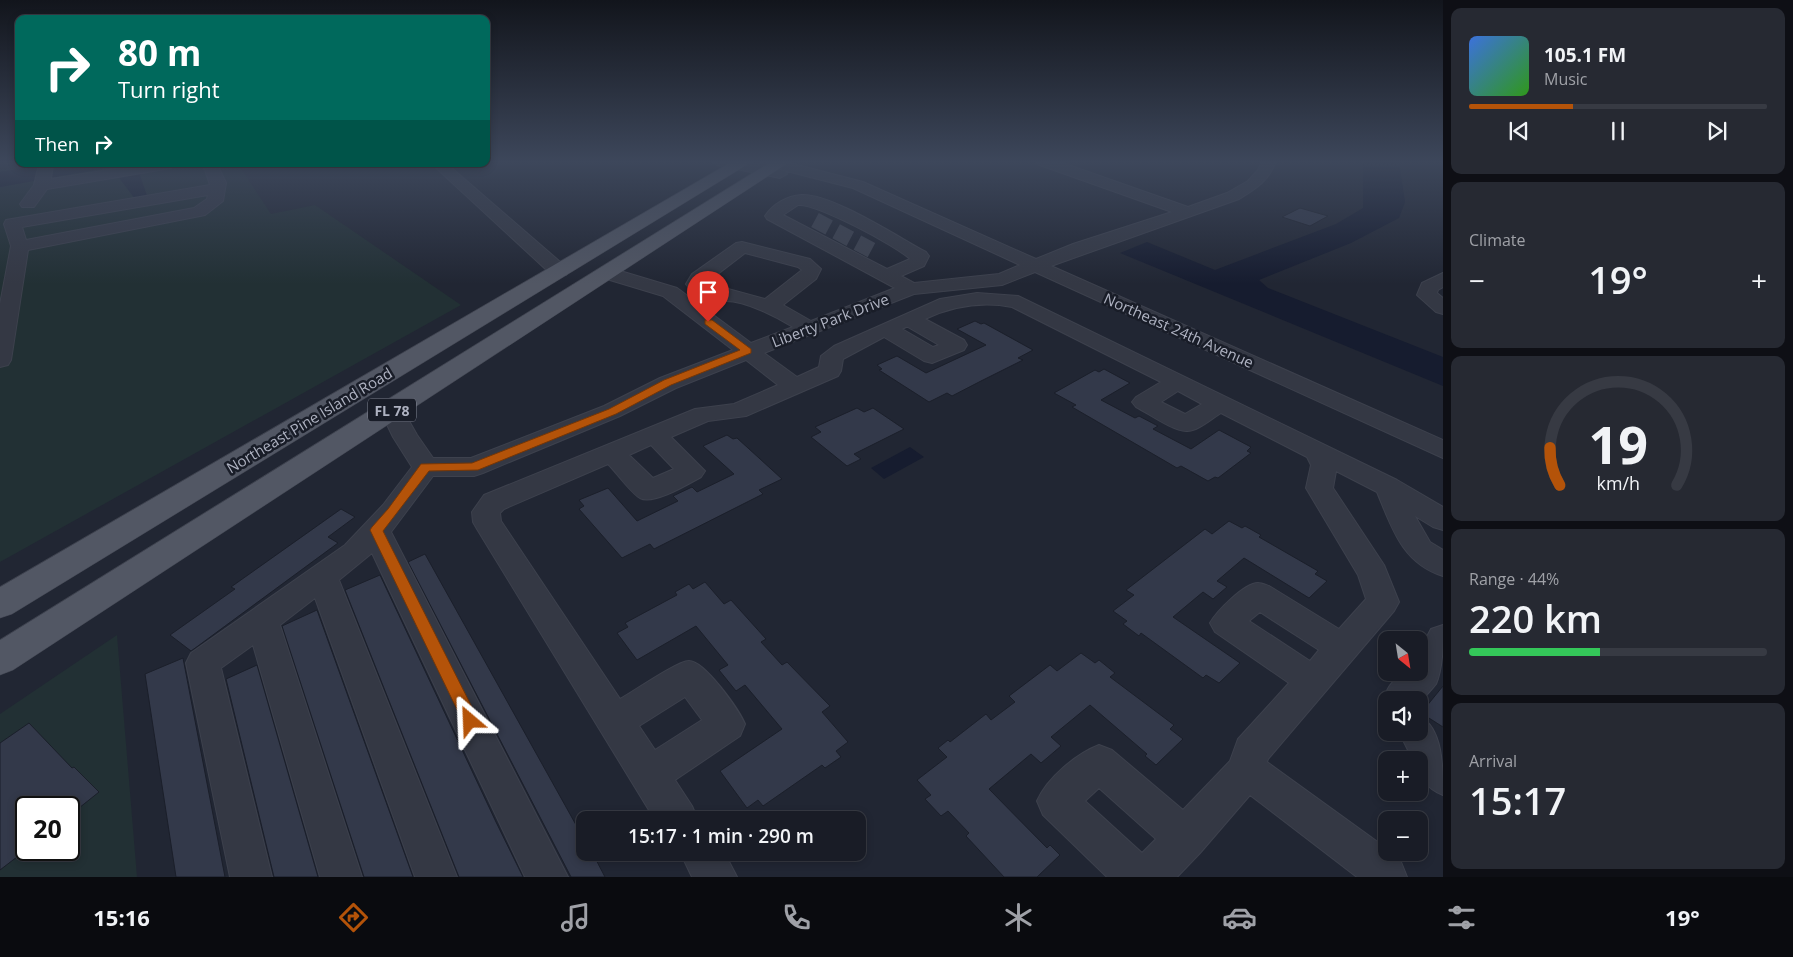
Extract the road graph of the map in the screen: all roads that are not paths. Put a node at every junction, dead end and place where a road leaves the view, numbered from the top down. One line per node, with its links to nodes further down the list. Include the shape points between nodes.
1 (41, 202): 12 (street)
2 (144, 202): 16 (street)
3 (214, 202): 18 (street, via 198,212)
4 (482, 202): 21 (street)
5 (684, 202): 17 (main road, Northeast Pine Island Road / FL 78)
6 (705, 202): 22 (main road, FL 78)
7 (792, 202): 13 (street)
8 (817, 202): 19 (street, via 920,256 918,262)
9 (886, 202): 20 (street, Northeast 24th Avenue, via 915,211)
10 (1160, 202): 14 (street)
11 (1216, 202): 14 (street, Liberty Park Drive)
12 (28, 204): 16 (street)
13 (788, 205): 15 (street); 19 (street, via 773,216)
14 (1186, 211): 20 (street, Liberty Park Drive)
15 (808, 216)
16 (12, 224): 18 (street)
17 (619, 236): 21 (main road, Northeast Pine Island Road / FL 78); 35 (main road, Northeast Pine Island Road, via 602,255 392,386 389,396)
18 (20, 246): 31 (street)
19 (877, 265): 24 (street)
20 (1037, 266): 24 (street, Liberty Park Drive, via 1002,279); 37 (street, Northeast 24th Avenue)
21 (559, 271): 48 (main road, Northeast Pine Island Road / FL 78)
22 (608, 273): 28 (street, via 670,292); 35 (main road, FL 78)
23 (1443, 279): 27 (street, via 1429,287 1427,295)
24 (911, 289): 29 (street, Liberty Park Drive)
25 (725, 296): 26 (street); 26 (street, via 696,284 699,278 742,247 800,267 793,278 798,282); 28 (street)
26 (770, 306): 29 (street)
27 (1440, 306)
28 (689, 307): 30 (street)
29 (808, 328): 30 (street, Liberty Park Drive)
30 (747, 351): 33 (street); 40 (street, Liberty Park Drive, via 474,467)
31 (0, 360)
32 (1178, 382): 33 (street, via 1018,302 992,298 951,302 850,344 832,356 830,371); 34 (street); 34 (street, via 1144,402 1186,424)
33 (795, 387): 36 (street, via 738,411 704,414)
34 (1220, 403): 39 (street)
35 (392, 410): 40 (street); 52 (main road, FL 78)
36 (654, 434): 38 (street); 38 (street, via 692,471 649,491)
37 (1443, 450)
38 (612, 452): 55 (street, via 494,502 486,512 487,522 505,552)
39 (1318, 452): 41 (street); 51 (street, via 1324,465 1319,488 1373,574 1383,602)
40 (426, 467): 45 (street)
41 (1388, 486): 42 (street); 44 (street)
42 (1443, 520)
43 (1443, 526): 44 (street)
44 (1406, 528): 46 (street, via 1420,550)
45 (376, 530): 47 (street, via 354,553); 66 (street)
46 (1443, 565)
47 (322, 576): 49 (street); 65 (street)
48 (0, 604)
49 (262, 620): 63 (street, via 203,663); 64 (street)
50 (1443, 639): 54 (street, via 1424,674)
51 (1343, 648): 53 (street); 53 (street, via 1258,595 1226,623)
52 (0, 658)
53 (1313, 681): 57 (street, via 1251,751)
54 (1407, 691)
55 (614, 722): 58 (street); 58 (street, via 689,676 727,724)
56 (1422, 741): 59 (street)
57 (1247, 770): 61 (street); 70 (street, via 1375,865)
58 (648, 776): 60 (street)
59 (1443, 778)
60 (672, 811)
61 (1186, 839): 68 (street, via 1098,763 1057,801); 69 (street)
62 (706, 861): 67 (street)
63 (251, 877)
64 (341, 877)
65 (436, 877)
66 (547, 877)
67 (716, 877)
68 (1138, 877)
69 (1149, 877)
70 (1386, 877)

